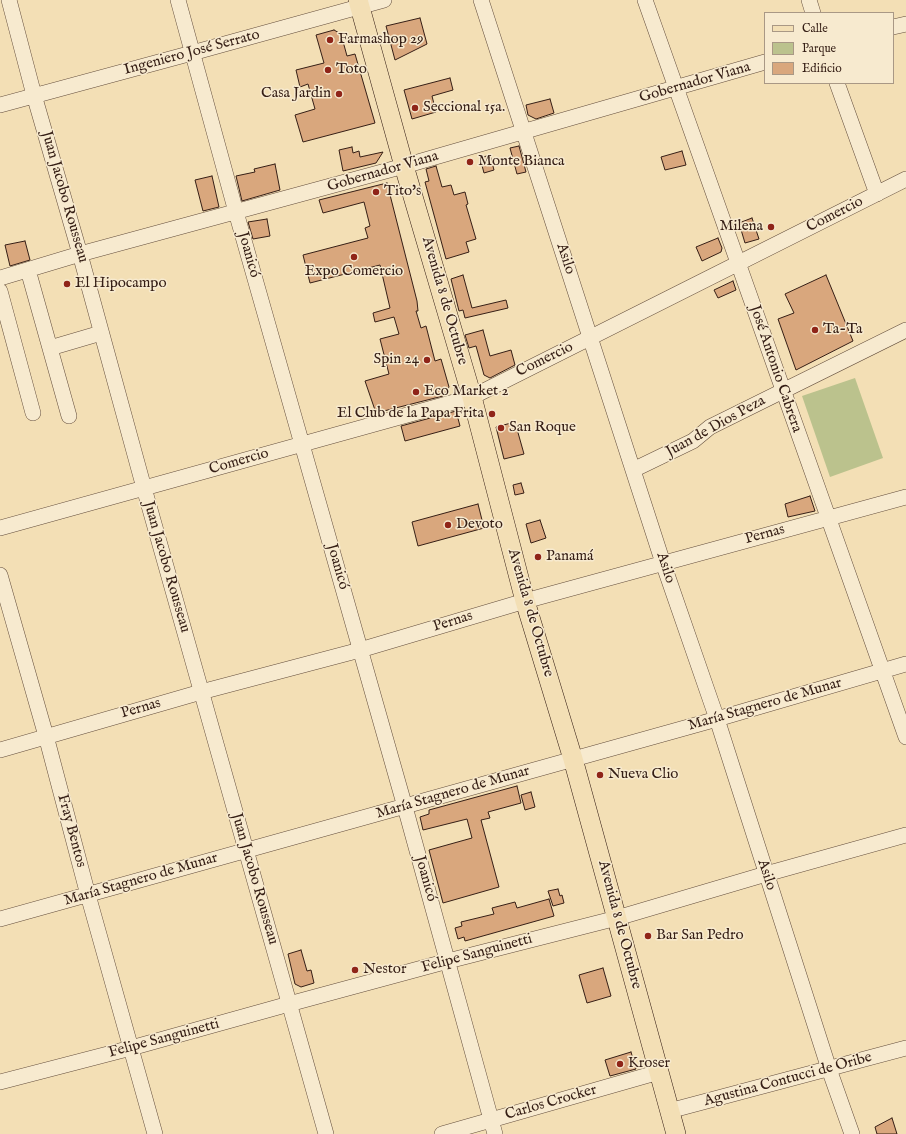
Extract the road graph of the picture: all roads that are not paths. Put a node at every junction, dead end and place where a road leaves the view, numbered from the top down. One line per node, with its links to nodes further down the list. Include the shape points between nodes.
1 (9, 0): 15 (street, Juan Jacobo Rousseau)
2 (178, 0): 11 (street, Joanicó)
3 (384, 0): 7 (street, Ingeniero José Serrato)
4 (481, 0): 17 (street, Asilo)
5 (645, 0): 14 (street, José Antonio Cabrera)
6 (809, 0): 8 (street)
7 (359, 3): 11 (street, Ingeniero José Serrato); 18 (main road, Avenida 8 de Octubre)
8 (813, 12)
9 (906, 24): 10 (street)
10 (894, 27)
11 (192, 54): 15 (street, Ingeniero José Serrato); 21 (street, Joanicó)
12 (764, 62): 14 (street, Gobernador Viana)
13 (837, 84): 20 (street)
14 (677, 88): 17 (street, Gobernador Viana); 23 (street, José Antonio Cabrera)
15 (34, 96): 16 (street, Ingeniero José Serrato); 22 (street, Juan Jacobo Rousseau)
16 (0, 104)
17 (523, 132): 18 (street, Gobernador Viana); 29 (street, Asilo)
18 (404, 166): 21 (street, Gobernador Viana); 32 (main road, Avenida 8 de Octubre)
19 (906, 179): 20 (street, Comercio)
20 (877, 194): 23 (street, Comercio)
21 (236, 212): 22 (street, Gobernador Viana); 35 (street, Joanicó)
22 (80, 254): 24 (street, Gobernador Viana); 28 (street, Juan Jacobo Rousseau)
23 (739, 264): 29 (street, Comercio); 31 (street, José Antonio Cabrera)
24 (28, 270): 25 (street, Gobernador Viana); 30 (street)
25 (0, 278)
26 (0, 292): 33 (street)
27 (906, 330): 31 (street, Juan de Dios Peza)
28 (101, 332): 30 (street); 37 (street, Juan Jacobo Rousseau)
29 (591, 338): 32 (street, Comercio); 36 (street, Asilo)
30 (50, 348): 34 (street)
31 (783, 391): 36 (street, Juan de Dios Peza, via 710,427 693,441); 39 (street, José Antonio Cabrera)
32 (472, 397): 35 (street, Comercio); 43 (main road, Avenida 8 de Octubre)
33 (33, 414)
34 (69, 416)
35 (302, 444): 37 (street, Comercio); 44 (street, Joanicó)
36 (633, 470): 41 (street, Asilo)
37 (144, 488): 40 (street, Comercio); 47 (street, Juan Jacobo Rousseau)
38 (906, 497): 39 (street, Pernas)
39 (828, 518): 41 (street, Pernas); 46 (street, José Antonio Cabrera)
40 (0, 528)
41 (663, 563): 43 (street, Pernas); 48 (street, Asilo)
42 (0, 575): 49 (street, Fray Bentos)
43 (525, 601): 44 (street, Pernas); 52 (main road, Avenida 8 de Octubre)
44 (360, 650): 47 (street, Pernas); 53 (street, Joanicó)
45 (906, 664): 46 (street, María Stagnero de Munar)
46 (882, 671): 48 (street, María Stagnero de Munar); 50 (street, José Antonio Cabrera)
47 (201, 692): 49 (street, Pernas); 55 (street, Juan Jacobo Rousseau)
48 (716, 720): 52 (street, María Stagnero de Munar); 56 (street, Asilo)
49 (46, 736): 51 (street, Pernas); 57 (street, Fray Bentos)
50 (906, 737)
51 (0, 750)
52 (574, 759): 53 (street, María Stagnero de Munar); 58 (main road, Avenida 8 de Octubre)
53 (405, 807): 55 (street, María Stagnero de Munar); 60 (street, Joanicó)
54 (906, 835): 56 (street, Felipe Sanguinetti)
55 (246, 851): 57 (street, María Stagnero de Munar); 61 (street, Juan Jacobo Rousseau)
56 (766, 874): 58 (street, Felipe Sanguinetti); 64 (street, Asilo)
57 (88, 895): 59 (street, María Stagnero de Munar); 62 (street, Fray Bentos)
58 (617, 918): 60 (street, Felipe Sanguinetti); 65 (main road, Avenida 8 de Octubre)
59 (0, 919)
60 (448, 961): 61 (street, Felipe Sanguinetti); 68 (street, Joanicó)
61 (289, 1004): 62 (street, Felipe Sanguinetti); 70 (street, Juan Jacobo Rousseau)
62 (131, 1048): 66 (street, Felipe Sanguinetti); 69 (street, Fray Bentos)
63 (906, 1048): 64 (street, Agustina Contucci de Oribe)
64 (829, 1069): 67 (street, Agustina Contucci de Oribe); 73 (street, Asilo)
65 (659, 1072): 67 (main road, Avenida 8 de Octubre); 68 (street, Carlos Crocker)
66 (0, 1082)
67 (669, 1111): 72 (main road, Avenida 8 de Octubre)
68 (493, 1127): 71 (street, Carlos Crocker)
69 (156, 1134)
70 (326, 1134)
71 (442, 1134)
72 (676, 1134)
73 (852, 1134)

